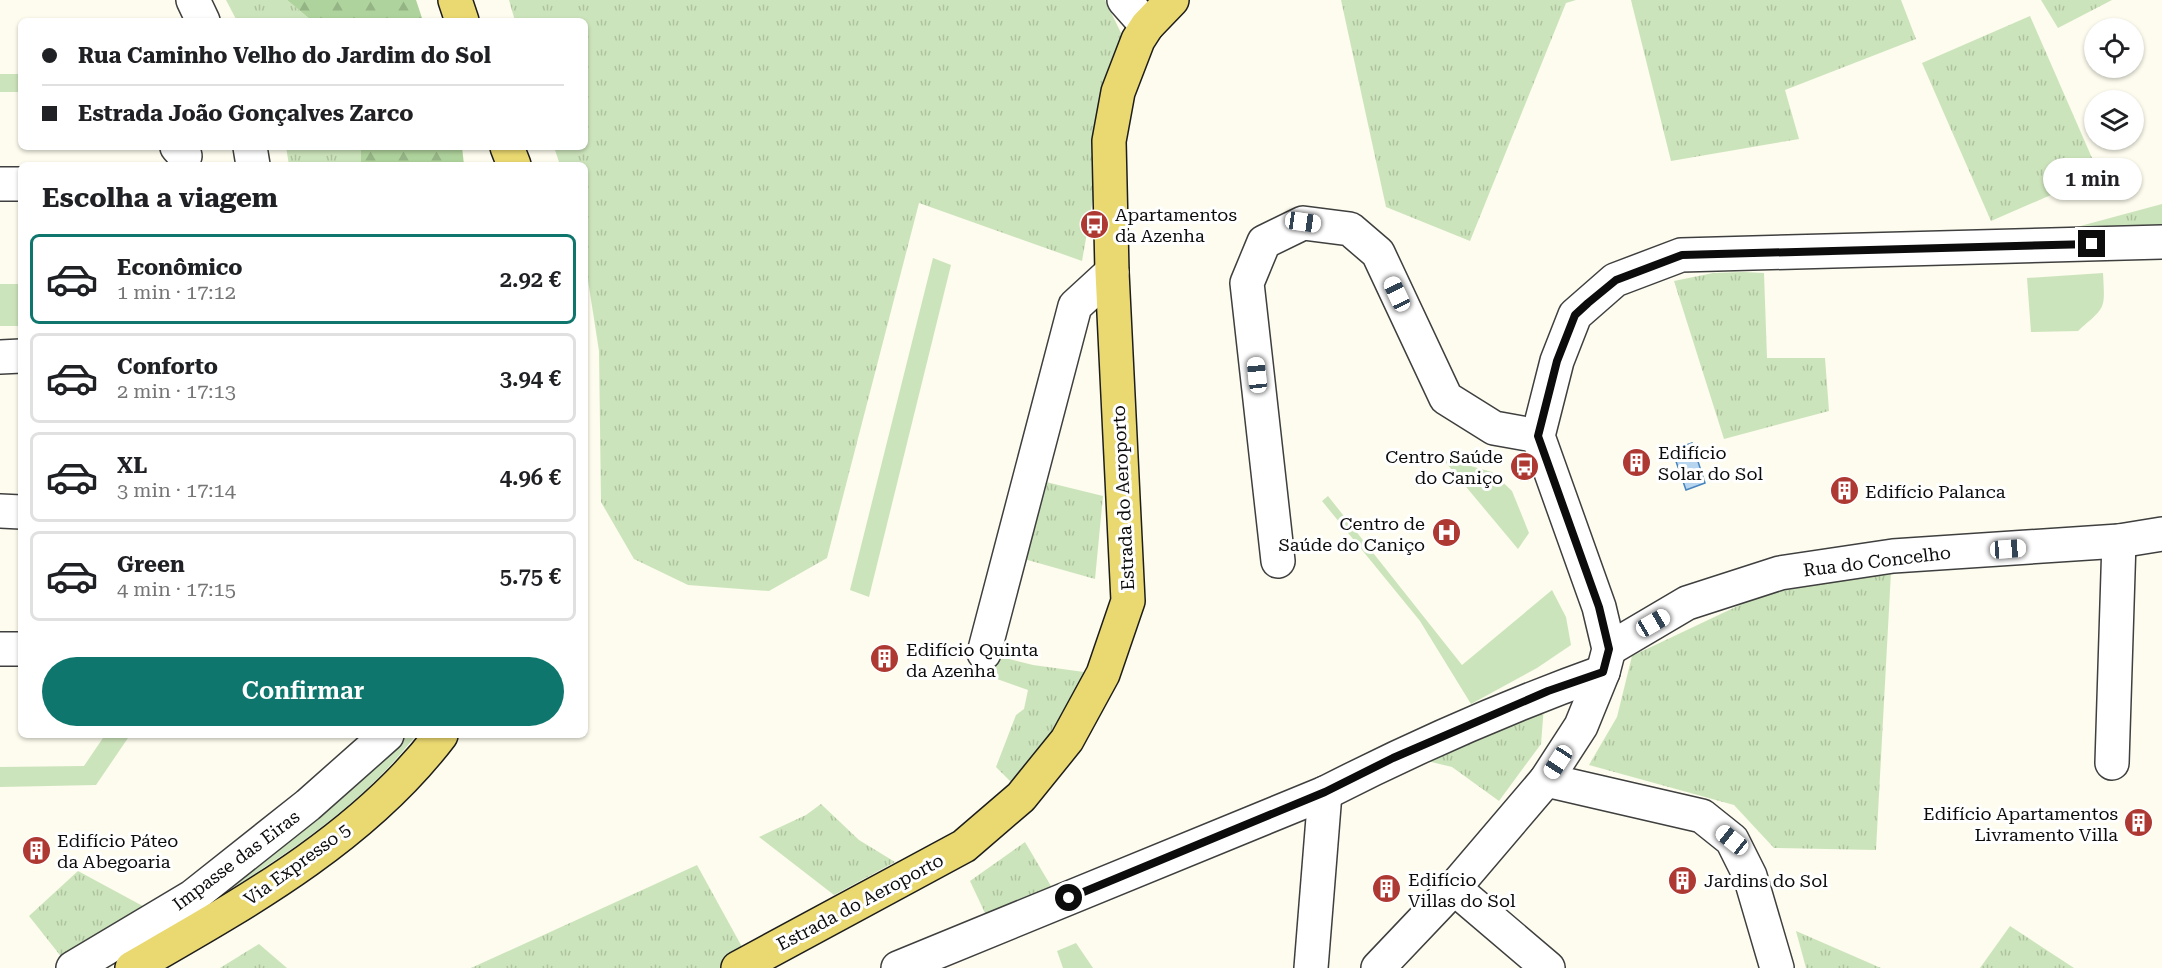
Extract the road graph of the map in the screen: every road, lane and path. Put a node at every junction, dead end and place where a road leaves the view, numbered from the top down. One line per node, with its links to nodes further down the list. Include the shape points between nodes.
1 (193, 0): 5 (street)
2 (454, 0): 6 (main road)
3 (1124, 0): 7 (street)
4 (1172, 0): 7 (main road, Estrada do Aeroporto)
5 (202, 18)
6 (461, 18)
7 (1147, 26): 11 (main road, Estrada do Aeroporto, via 1118,92 1109,141)
8 (0, 184): 9 (street)
9 (18, 184)
10 (2162, 242): 14 (street, via 1682,255 1616,280 1575,315 1557,361)
11 (1112, 272): 22 (street, via 1075,306); 32 (main road, Estrada do Aeroporto, via 1128,602 1100,680 1067,740 1021,797 964,846)
12 (18, 356): 13 (street)
13 (0, 357)
14 (1538, 436): 19 (street, via 1494,428 1446,398 1378,253 1350,229 1303,222 1264,242 1247,283); 23 (street, via 1599,607)
15 (0, 512): 16 (street)
16 (18, 512)
17 (2162, 534): 18 (street, Rua do Concelho)
18 (2120, 541): 23 (street, Rua do Concelho, via 1893,556 1780,573 1687,603); 26 (street)
19 (1278, 561)
20 (0, 649): 21 (street)
21 (18, 649)
22 (984, 652)
23 (1606, 660): 27 (street, via 1581,726); 28 (street, Rua do Concelho, via 1548,691)
24 (384, 738): 30 (street, Impasse das Eiras, via 308,806 192,897)
25 (438, 738): 31 (main road, Via Expresso 5, via 405,778 302,864 260,894)
26 (2112, 763)
27 (1546, 780): 29 (street); 37 (street, via 1702,816 1732,840 1750,876)
28 (1325, 792): 33 (street, Rua do Concelho); 34 (street)
29 (1454, 888): 35 (street); 36 (street)
30 (73, 968)
31 (132, 968)
32 (738, 968)
33 (898, 968)
34 (1311, 968)
35 (1378, 968)
36 (1548, 968)
37 (1777, 968)

